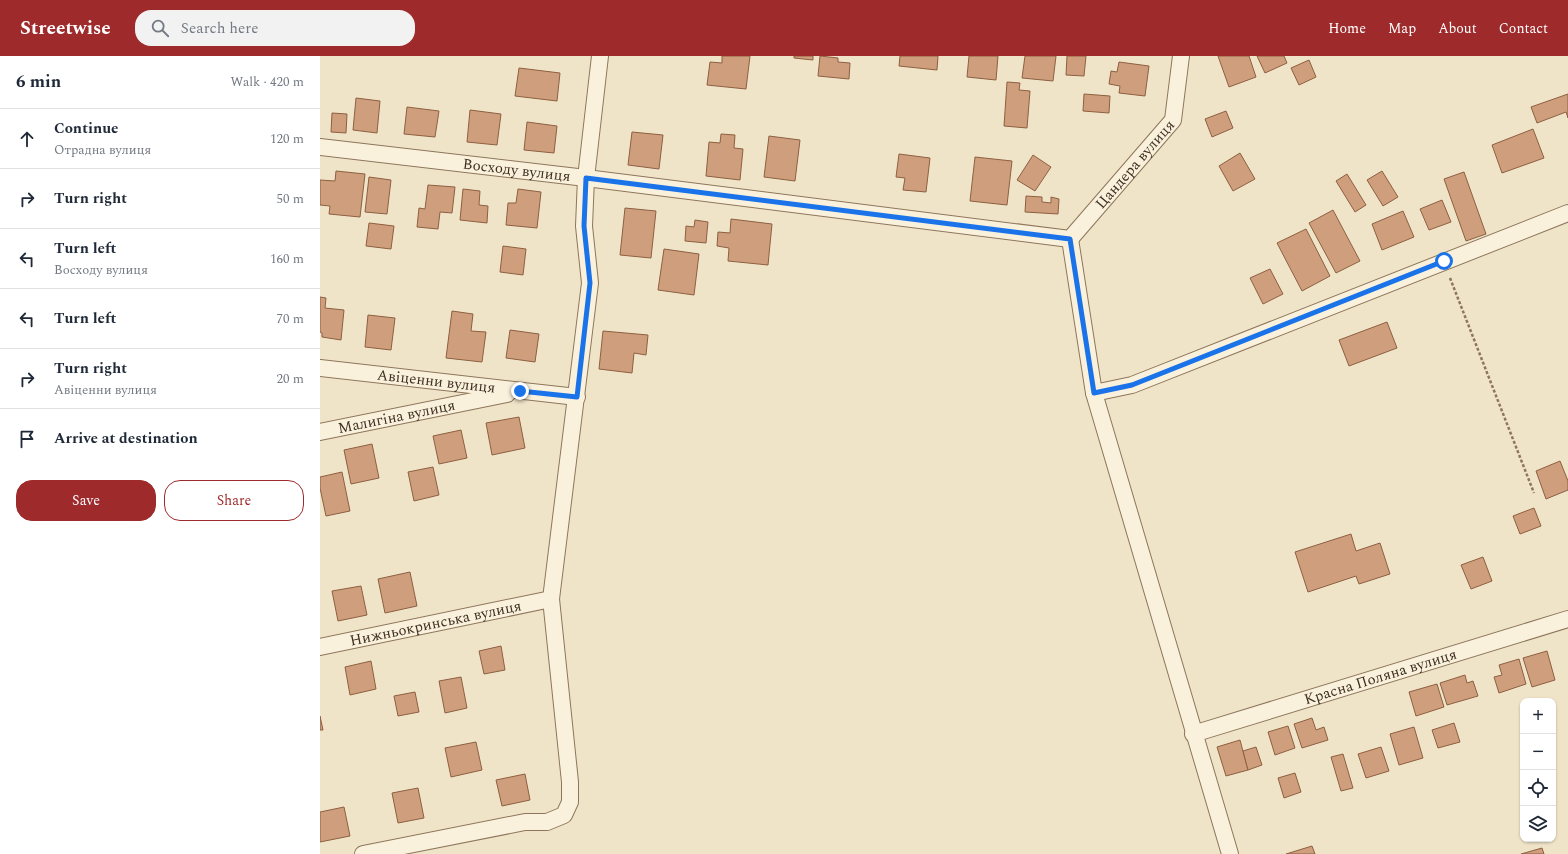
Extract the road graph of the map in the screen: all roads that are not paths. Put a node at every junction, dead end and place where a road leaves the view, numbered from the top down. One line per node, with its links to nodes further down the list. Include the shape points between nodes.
1 (600, 56): 4 (street)
2 (1181, 56): 6 (street, Цандера вулиця, via 1173,120)
3 (320, 147): 4 (street, Восходу вулиця)
4 (586, 178): 6 (street, Восходу вулиця); 10 (street, via 584,226 590,283)
5 (1568, 213): 9 (street, via 1132,385)
6 (1070, 239): 9 (street)
7 (320, 368): 8 (street, Авіценни вулиця)
8 (520, 391): 10 (street, Авіценни вулиця); 11 (street, Малигіна вулиця)
9 (1094, 393): 15 (street)
10 (577, 397): 12 (street)
11 (320, 432)
12 (551, 599): 14 (street, Нижньокринська вулиця); 16 (street, via 570,782 570,802 564,815 547,822 525,822)
13 (1568, 619): 15 (street, Красна Поляна вулиця)
14 (320, 647)
15 (1194, 734): 17 (street)
16 (363, 854)
17 (1230, 854)

